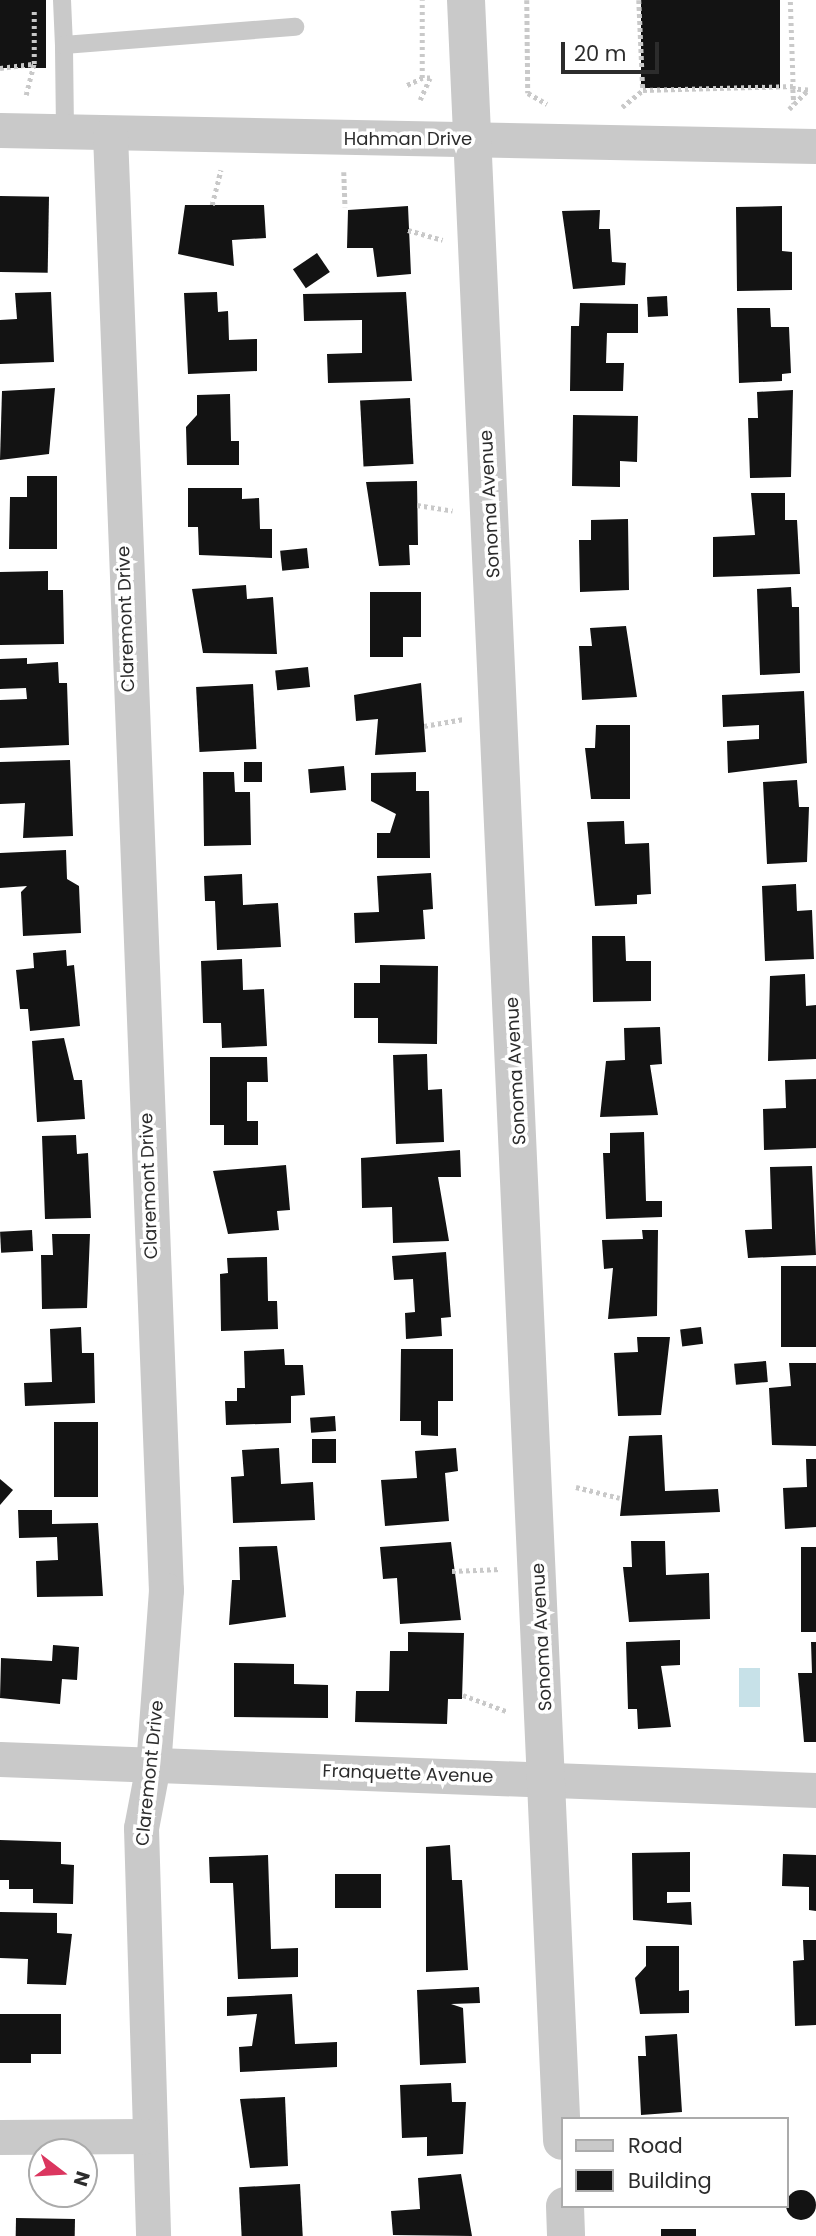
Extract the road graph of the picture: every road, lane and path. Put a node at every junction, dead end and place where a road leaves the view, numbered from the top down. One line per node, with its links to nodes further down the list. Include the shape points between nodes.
1 (34, 0): 10 (path)
2 (62, 0): 9 (lane)
3 (422, 0): 12 (path)
4 (467, 0): 25 (street, Sonoma Avenue)
5 (527, 0): 19 (path, via 528,93)
6 (639, 0): 15 (path)
7 (790, 0): 14 (path)
8 (295, 27): 9 (lane)
9 (64, 45): 23 (lane)
10 (34, 64): 11 (path); 16 (path)
11 (0, 68)
12 (422, 78): 13 (path); 17 (path, via 430,78)
13 (407, 85)
14 (793, 87): 15 (path); 18 (path); 18 (path, via 808,90)
15 (643, 90): 20 (path, via 623,107)
16 (26, 95)
17 (420, 100)
18 (794, 104): 21 (path)
19 (555, 105)
20 (613, 107)
21 (789, 108)
22 (0, 130): 23 (street, Hahman Drive)
23 (65, 131): 24 (street, Hahman Drive)
24 (110, 134): 25 (street, Hahman Drive); 44 (street, Claremont Drive, via 166,1590)
25 (473, 139): 26 (street, Hahman Drive); 45 (street, Sonoma Avenue)
26 (816, 146)
27 (221, 170): 29 (path)
28 (344, 172): 30 (path)
29 (212, 205)
30 (345, 206)
31 (408, 230): 32 (path)
32 (444, 240)
33 (417, 505): 34 (path)
34 (458, 512)
35 (462, 719): 36 (path)
36 (424, 726)
37 (576, 1487): 38 (path)
38 (620, 1498)
39 (502, 1569): 40 (path)
40 (453, 1571)
41 (463, 1695): 42 (path)
42 (506, 1711)
43 (0, 1759): 44 (street, Franquette Avenue)
44 (153, 1765): 45 (street, Franquette Avenue); 48 (street, Claremont Drive, via 141,1828)
45 (548, 1779): 46 (street, Franquette Avenue); 47 (street, Sonoma Avenue)
46 (816, 1790)
47 (561, 2117)
48 (147, 2136): 49 (street); 51 (street, Claremont Drive)
49 (0, 2137)
50 (565, 2208): 52 (street)
51 (153, 2236)
52 (566, 2236)

